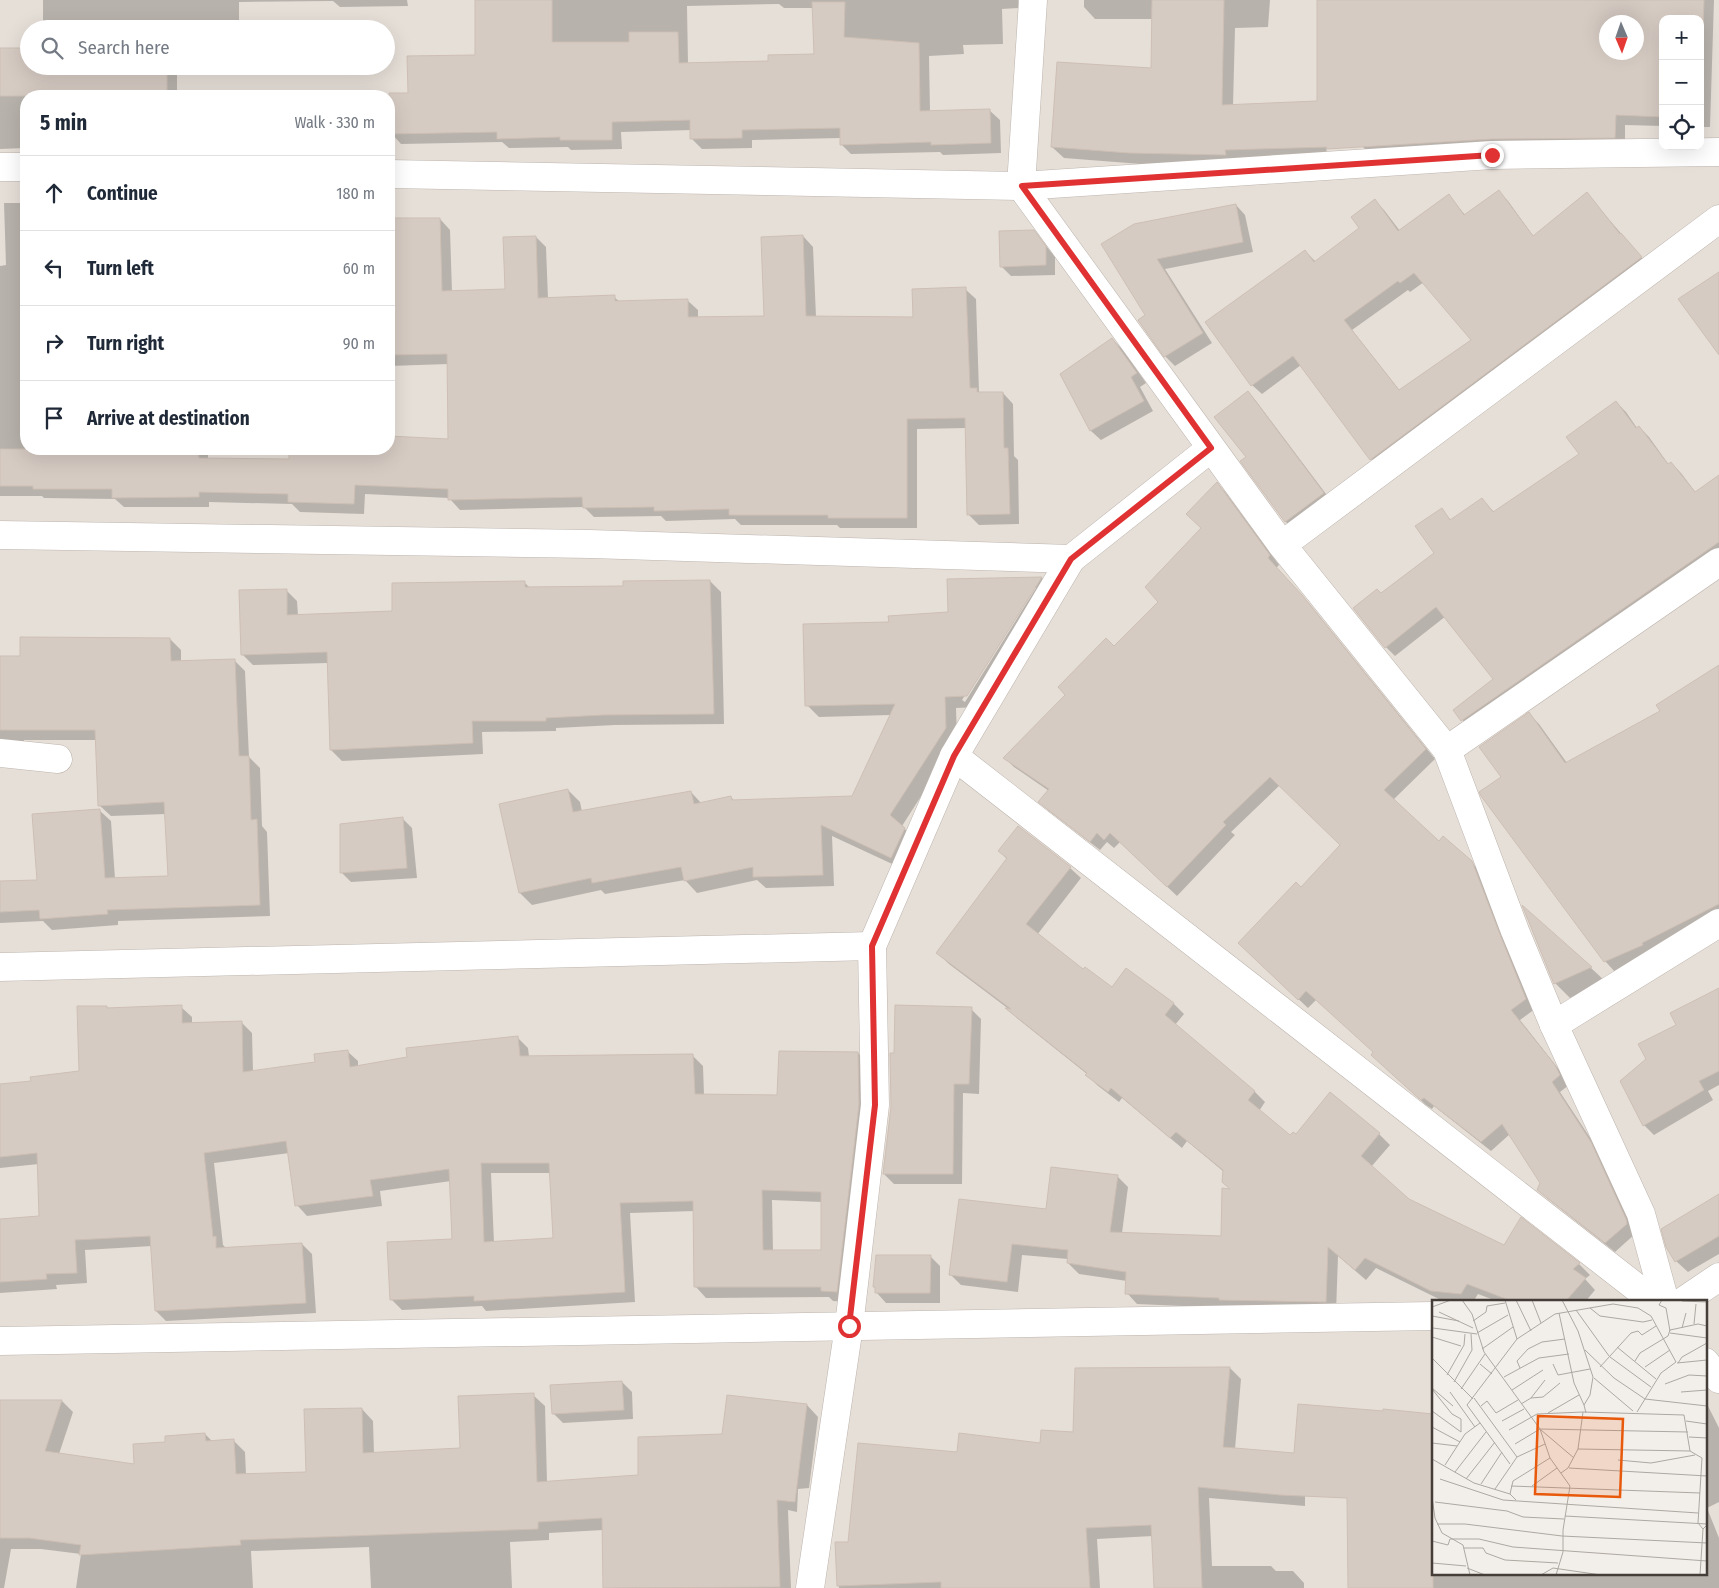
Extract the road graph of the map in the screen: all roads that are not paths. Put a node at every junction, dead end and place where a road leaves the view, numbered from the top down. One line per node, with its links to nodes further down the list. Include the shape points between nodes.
1 (1033, 0): 6 (street)
2 (1719, 152): 6 (street, via 1492,155)
3 (0, 167): 4 (street)
4 (20, 167)
5 (395, 174): 6 (street)
6 (1022, 186): 8 (street)
7 (1719, 218): 10 (street)
8 (1211, 448): 10 (street); 11 (street)
9 (0, 535): 11 (street, via 590,544)
10 (1282, 545): 13 (street)
11 (1071, 559): 15 (street)
12 (1719, 562): 13 (street)
13 (1447, 750): 20 (street)
14 (0, 753): 16 (street)
15 (954, 756): 18 (street); 22 (street)
16 (58, 759)
17 (1719, 923): 20 (street)
18 (872, 946): 19 (street); 26 (street, via 875,1105)
19 (0, 967)
20 (1554, 1025): 23 (street, via 1641,1214)
21 (1719, 1277): 24 (street)
22 (1652, 1300)
23 (1664, 1300)
24 (1685, 1300)
25 (1432, 1316): 26 (street)
26 (849, 1326): 27 (street); 30 (street)
27 (0, 1341)
28 (1706, 1363): 29 (street)
29 (1719, 1379)
30 (810, 1588)

